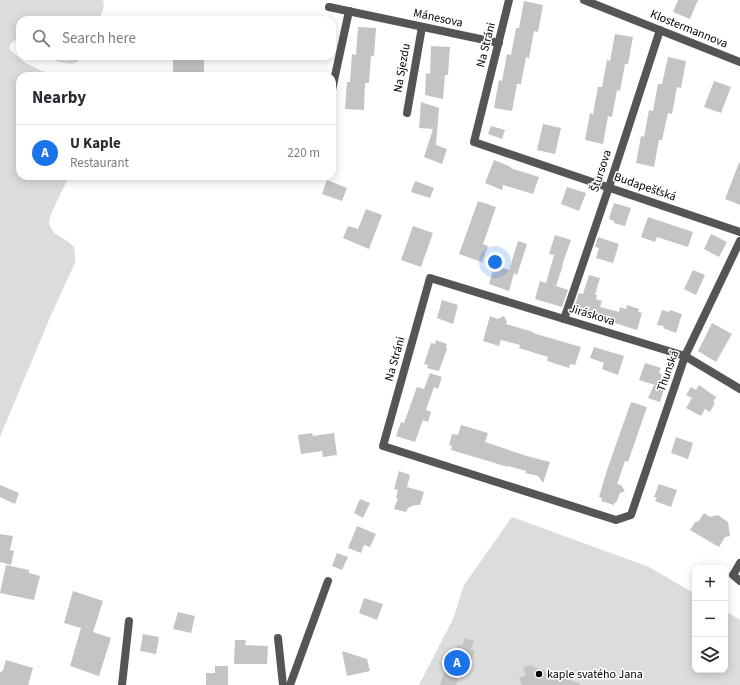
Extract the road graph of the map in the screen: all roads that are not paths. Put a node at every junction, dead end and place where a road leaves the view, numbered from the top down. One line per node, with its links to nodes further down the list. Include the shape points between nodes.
1 (510, 0): 7 (street, Na Stráni)
2 (584, 0): 6 (street, Klostermannova)
3 (329, 7): 4 (street, Mánesova)
4 (349, 11): 5 (street, Mánesova); 9 (street)
5 (422, 27): 7 (street, Mánesova); 10 (street, Na Sjezdu)
6 (660, 30): 8 (street, Klostermannova); 12 (street, Štursova)
7 (499, 43): 11 (street, Na Stráni)
8 (740, 62)
9 (336, 72)
10 (406, 113)
11 (474, 142): 12 (street, Budapešťská)
12 (609, 187): 13 (street, Budapešťská); 16 (street, Štursova)
13 (740, 232)
14 (740, 241): 17 (street, Thunská)
15 (430, 278): 16 (street, Jiráskova); 19 (street, Na Stráni, via 383,446 616,520)
16 (564, 319): 17 (street, Jiráskova)
17 (685, 356): 18 (street, Jiráskova); 19 (street, Thunská)
18 (740, 389)
19 (631, 515)
20 (740, 563): 22 (street, via 733,575)
21 (328, 581): 27 (street)
22 (740, 581)
23 (128, 621): 25 (street)
24 (278, 638): 26 (street)
25 (122, 685)
26 (283, 685)
27 (290, 685)

